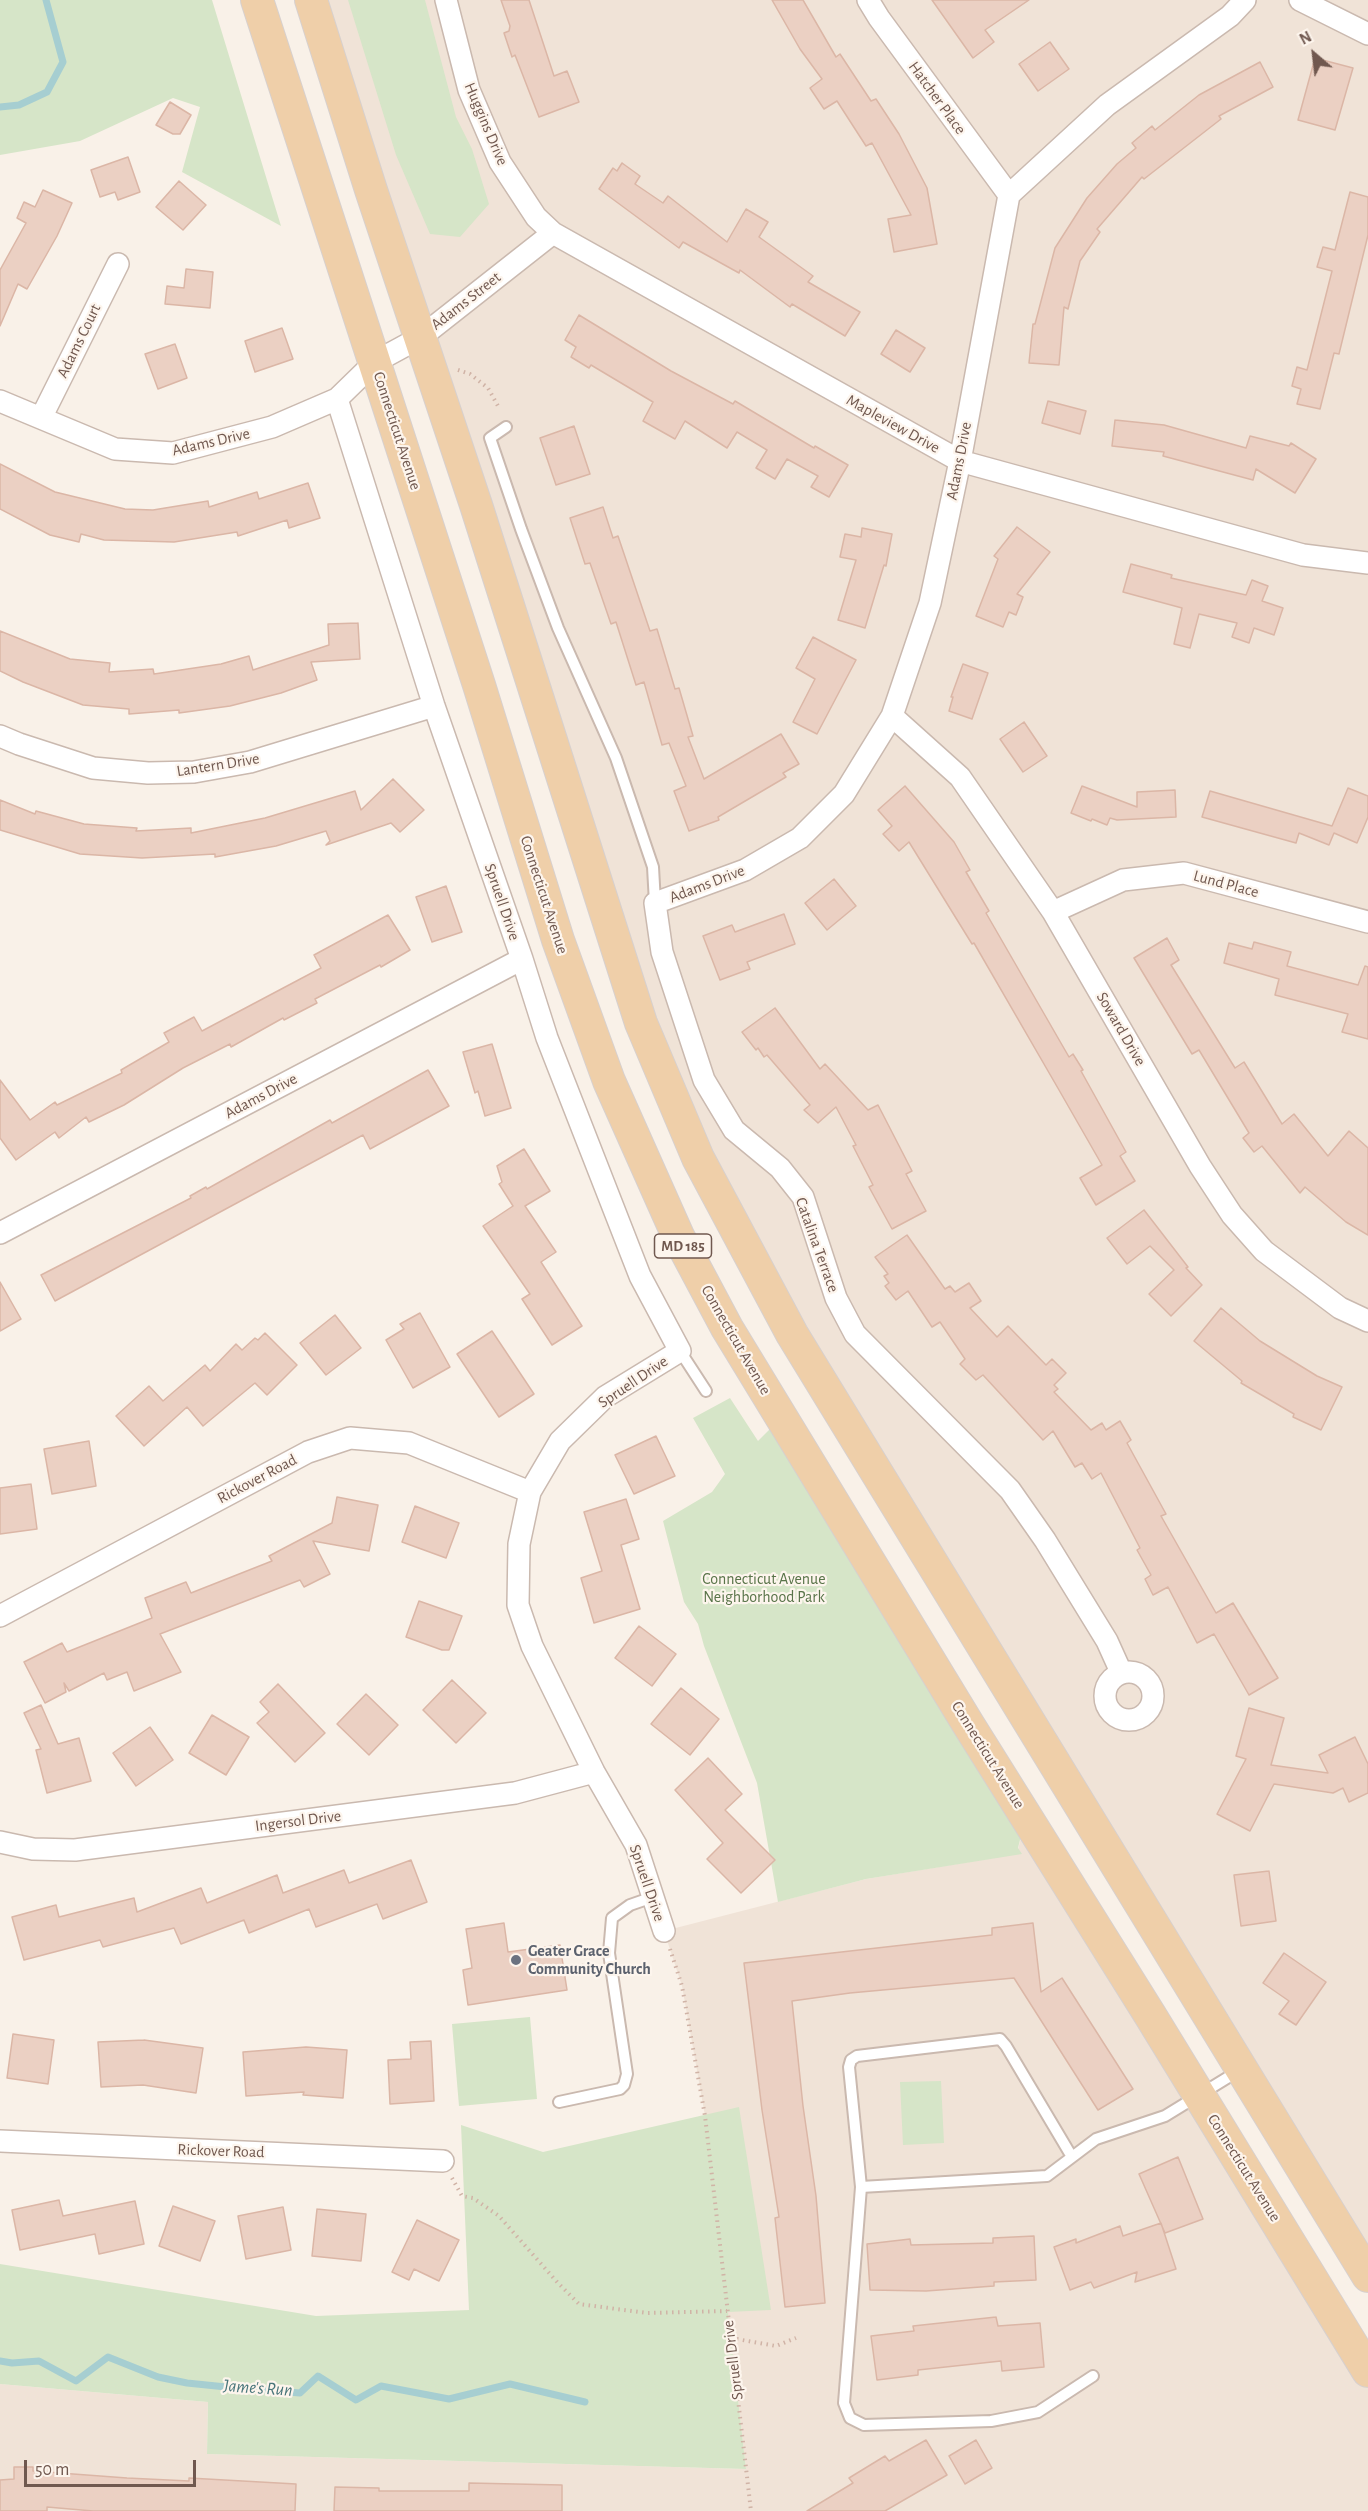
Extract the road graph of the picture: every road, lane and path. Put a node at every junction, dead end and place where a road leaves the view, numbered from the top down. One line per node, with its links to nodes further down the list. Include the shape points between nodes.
1 (257, 0): 12 (main road, Connecticut Avenue / MD 185)
2 (311, 0): 11 (main road, MD 185)
3 (446, 0): 9 (street, Huggins Drive, via 469,90 500,162 537,217)
4 (868, 0): 8 (street, Hatcher Place)
5 (1245, 0): 8 (street, via 1230,16 1107,105)
6 (1300, 0): 7 (street)
7 (1368, 34)
8 (1009, 195): 19 (street, Adams Drive)
9 (553, 233): 11 (street, Adams Street); 19 (street, Mapleview Drive)
10 (118, 264): 17 (street, Adams Court)
11 (421, 337): 12 (street, Adams Street); 41 (main road, MD 185, via 641,1023 698,1158 792,1334)
12 (375, 362): 14 (street, Adams Drive); 42 (main road, Connecticut Avenue / MD 185, via 558,940 609,1081 678,1236 733,1338)
13 (454, 369): 16 (path, via 470,374 488,388)
14 (338, 399): 17 (street, Adams Drive, via 272,427 173,453 115,449); 21 (street, Spruell Drive)
15 (0, 401): 17 (street, Adams Drive)
16 (498, 406)
17 (41, 418)
18 (506, 427): 24 (lane, via 490,438 558,628 616,759 653,867)
19 (960, 461): 20 (street, Mapleview Drive, via 1303,555); 22 (street, Adams Drive, via 930,603)
20 (1368, 563)
21 (434, 706): 23 (street, Lantern Drive, via 250,762 194,772 93,768); 27 (street, Spruell Drive)
22 (892, 716): 24 (street, Adams Drive, via 844,795 800,838 745,870); 25 (street, Soward Drive, via 960,777)
23 (0, 736)
24 (654, 903): 34 (street, Catalina Terrace, via 662,952 704,1080 734,1130 780,1168 803,1197 836,1298 855,1334 1010,1490 1107,1641)
25 (1053, 912): 26 (street, Lund Place, via 1123,880 1184,873); 29 (street, Soward Drive, via 1232,1215 1264,1251 1340,1308)
26 (1368, 922)
27 (522, 959): 28 (street, Adams Drive); 30 (street, Spruell Drive, via 547,1038 640,1276)
28 (0, 1233)
29 (1368, 1322)
30 (680, 1351): 31 (lane); 32 (street, Spruell Drive, via 605,1396 560,1441)
31 (706, 1391)
32 (530, 1492): 33 (street, Rickover Road, via 409,1443 350,1438 308,1452); 35 (street, Spruell Drive, via 519,1544 518,1605 532,1646)
33 (0, 1616)
34 (1121, 1672)
35 (594, 1772): 36 (street, Ingersol Drive, via 515,1793 75,1850 33,1849); 37 (street, Spruell Drive, via 636,1845)
36 (0, 1842)
37 (653, 1897): 38 (street, Spruell Drive); 43 (lane, via 630,1905 612,1918 609,1953 627,2074 624,2085)
38 (664, 1931): 50 (path, Spruell Drive, via 682,1986 703,2104)
39 (599, 1965): 40 (path)
40 (564, 1967)
41 (1242, 2068): 42 (lane); 49 (main road, MD 185)
42 (1199, 2094): 45 (lane, via 1165,2116 1096,2139); 53 (main road, Connecticut Avenue / MD 185)
43 (559, 2102)
44 (0, 2141): 46 (street, Rickover Road)
45 (1072, 2157): 47 (lane, via 1047,2176); 47 (lane, via 1000,2039 857,2056 849,2067)
46 (443, 2161)
47 (861, 2187): 54 (lane, via 844,2403 850,2418 864,2426 991,2421 1038,2412)
48 (462, 2196): 50 (path, via 473,2198 500,2216 579,2304 647,2313)
49 (1368, 2276)
50 (728, 2312): 51 (path, Spruell Drive)
51 (730, 2338): 52 (path, via 776,2346); 55 (path, Spruell Drive)
52 (796, 2338)
53 (1368, 2371)
54 (1093, 2376)
55 (751, 2511)

